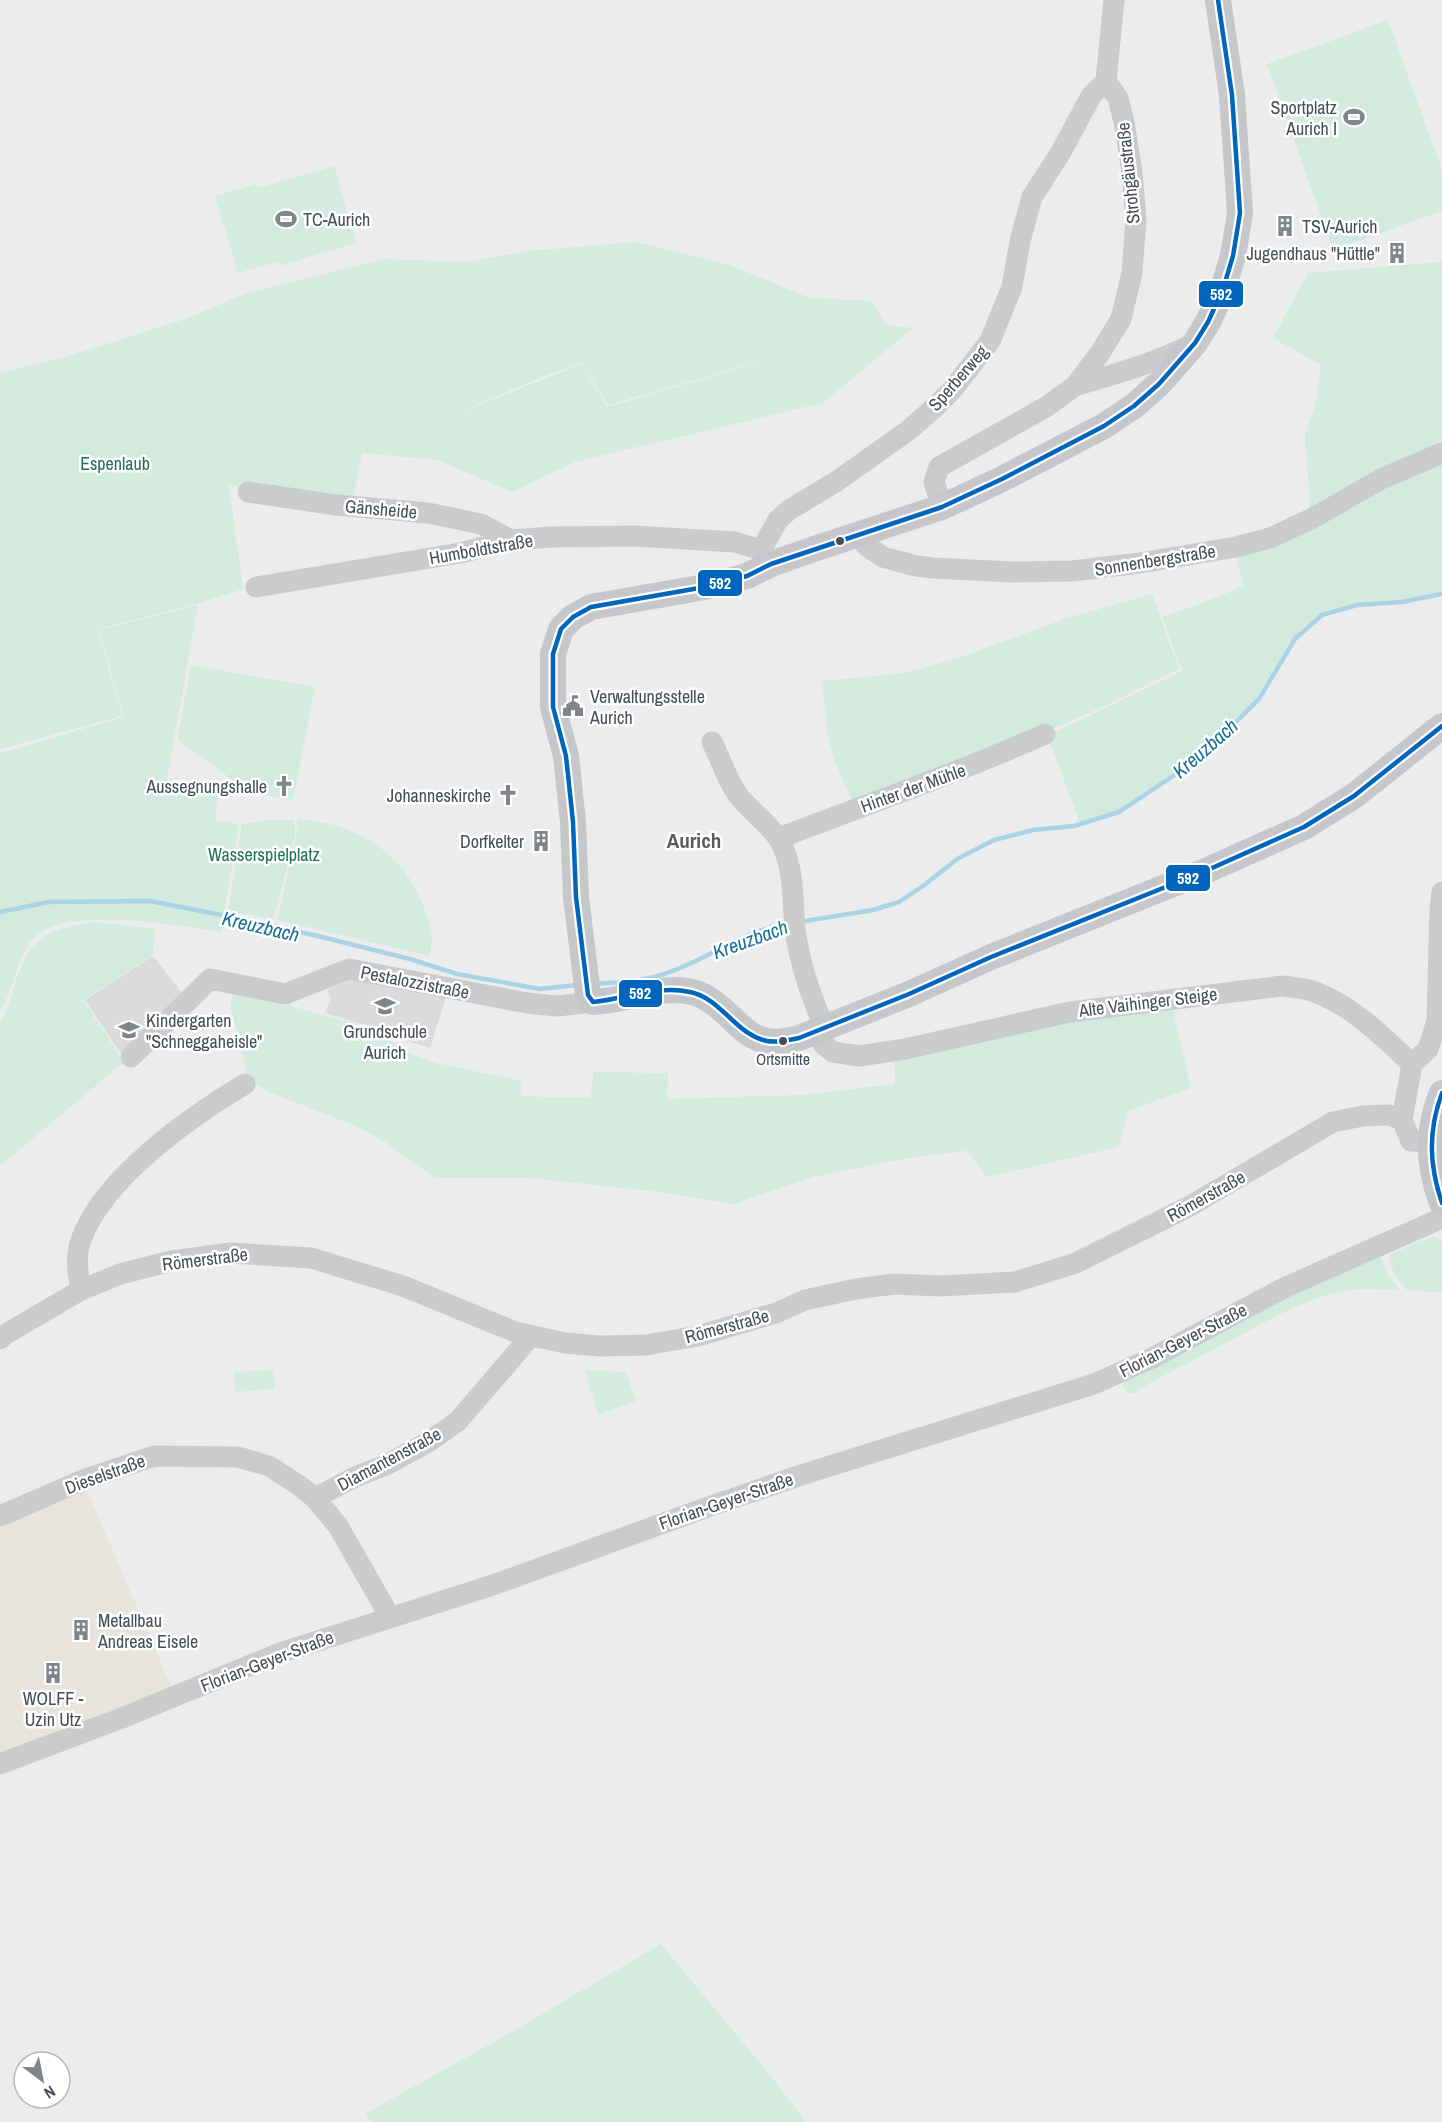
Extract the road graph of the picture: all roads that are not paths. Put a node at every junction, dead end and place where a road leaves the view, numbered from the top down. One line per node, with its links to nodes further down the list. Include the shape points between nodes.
1 (1114, 0): 3 (street)
2 (1218, 0): 4 (main road, via 1232,94 1240,213 1223,289 1208,322)
3 (1106, 81): 5 (street, Strohgäustraße, via 1118,98 1132,172 1136,220 1132,273 1121,319); 11 (street, Sperberweg, via 1091,96 1032,197 1012,287 990,341 952,390 909,430 778,520)
4 (1185, 348): 5 (street); 8 (main road, via 1159,384 1104,426)
5 (1075, 386): 8 (street, Strohgäustraße, via 1046,407 939,467 934,482)
6 (1442, 453): 9 (street, Sonnenbergstraße, via 1381,479 1270,538 1123,566 1072,572 925,567 883,557)
7 (248, 492): 10 (street, Gänsheide, via 428,513 481,524)
8 (942, 507): 9 (main road)
9 (856, 535): 11 (main road)
10 (511, 540): 11 (street, Humboldtstraße, via 646,537 735,542); 12 (street, Humboldtstraße, via 460,553)
11 (766, 557): 18 (main road, via 747,576 591,607 573,616 561,629 553,654 553,707 566,756 576,897)
12 (256, 587)
13 (1442, 726): 19 (main road, via 1354,796 1304,827)
14 (1046, 734): 16 (street, Hinter der Mühle, via 915,789)
15 (712, 742): 16 (street, via 740,798)
16 (778, 838): 19 (street, via 787,856 795,924)
17 (1442, 892): 21 (street, via 1437,1021 1428,1049)
18 (589, 992): 19 (main road, via 625,999 658,991 691,991 704,996 759,1039 783,1042); 20 (street, Pestalozzistraße, via 557,1006 349,969 285,994 210,979)
19 (821, 1030): 21 (street, Alte Vaihinger Steige, via 823,1044 833,1052 859,1056 1070,1012 1282,986 1307,990 1351,1012)
20 (131, 1057)
21 (1412, 1064): 24 (street)
22 (245, 1084): 28 (street, via 164,1139 98,1208 80,1241 77,1266)
23 (1442, 1093): 25 (main road, via 1432,1120)
24 (1402, 1120): 25 (street, via 1411,1141); 29 (street, Römerstraße, via 1389,1115 1333,1122 1190,1206 1076,1263 1015,1282 894,1284 856,1289 805,1300 776,1313 698,1336 646,1345 576,1344)
25 (1430, 1142): 26 (main road, via 1431,1167)
26 (1442, 1203)
27 (1442, 1218): 33 (street, Florian-Geyer-Straße, via 1286,1287 1095,1384 801,1475 496,1584)
28 (81, 1290): 29 (street, Römerstraße, via 120,1274 171,1261 230,1253 311,1258 404,1286); 30 (street, Römerstraße)
29 (531, 1336): 31 (street, Diamantenstraße, via 458,1421 386,1465)
30 (0, 1339)
31 (315, 1498): 32 (street, Dieselstraße, via 269,1466 238,1457 154,1456 83,1480); 33 (street, Dieselstraße, via 344,1535)
32 (0, 1516)
33 (390, 1617): 34 (street, Florian-Geyer-Straße, via 280,1653)
34 (0, 1764)

